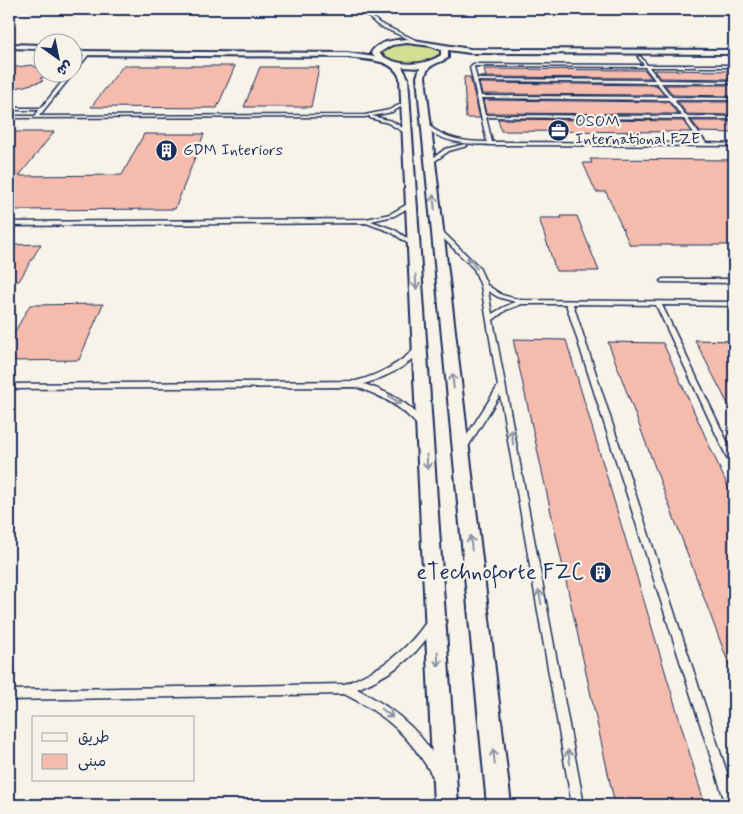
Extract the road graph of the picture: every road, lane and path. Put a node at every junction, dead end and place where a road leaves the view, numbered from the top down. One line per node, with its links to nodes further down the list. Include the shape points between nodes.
1 (362, 9): 2 (lane)
2 (388, 30): 3 (lane); 4 (lane, via 393,36)
3 (416, 41): 4 (street); 7 (street)
4 (390, 43): 6 (street)
5 (9, 46): 8 (street)
6 (380, 46): 9 (street, via 350,50); 19 (street, via 375,54)
7 (440, 46): 11 (street, via 470,50); 18 (street, via 446,52)
8 (32, 47)
9 (82, 48)
10 (32, 52): 12 (street)
11 (734, 52)
12 (9, 53)
13 (82, 53): 14 (street)
14 (88, 53): 17 (lane); 19 (street, via 347,55)
15 (640, 57): 16 (street); 18 (street, via 473,55); 20 (lane)
16 (734, 58)
17 (82, 60)
18 (436, 61): 19 (street, via 410,65); 38 (street, via 420,73)
19 (388, 62): 29 (street, via 403,74)
20 (646, 66): 21 (lane); 22 (lane, via 477,64 472,67); 24 (lane)
21 (734, 66)
22 (476, 80): 24 (lane); 26 (lane)
23 (64, 82): 31 (lane)
24 (658, 82): 25 (lane); 27 (lane)
25 (734, 82)
26 (479, 98): 27 (lane); 33 (lane)
27 (671, 99): 28 (lane); 36 (lane)
28 (734, 99)
29 (406, 103): 32 (lane, via 390,111); 39 (street)
30 (9, 109): 31 (lane)
31 (43, 109): 35 (lane)
32 (365, 116): 35 (lane); 39 (lane, via 390,122)
33 (484, 116): 36 (lane); 42 (lane)
34 (9, 117): 35 (lane)
35 (36, 117)
36 (685, 118): 37 (lane); 40 (lane)
37 (734, 118)
38 (426, 126): 43 (lane, via 444,138); 46 (street)
39 (407, 132): 47 (street)
40 (701, 140): 41 (lane); 42 (lane); 44 (lane)
41 (734, 140)
42 (490, 141): 43 (lane); 44 (lane)
43 (475, 144): 46 (lane, via 447,150)
44 (705, 145): 45 (lane)
45 (734, 145)
46 (430, 162): 50 (street, one-way to 46)
47 (411, 204): 48 (lane, via 392,215); 51 (street)
48 (366, 221): 49 (lane); 51 (lane, via 393,231)
49 (9, 224)
50 (437, 228): 54 (lane, one-way to 50, via 477,268); 66 (street, one-way to 50)
51 (414, 245): 61 (street, one-way to 61)
52 (663, 280): 53 (lane)
53 (732, 281): 55 (lane)
54 (484, 286): 56 (lane, via 500,296); 60 (lane)
55 (734, 289)
56 (521, 302): 57 (lane); 60 (lane)
57 (569, 303): 58 (lane); 74 (lane)
58 (658, 303): 59 (lane); 67 (lane)
59 (734, 304)
60 (490, 319): 63 (lane)
61 (420, 349): 62 (lane, via 394,370); 65 (street)
62 (356, 384): 64 (lane); 65 (lane, one-way to 65, via 378,390 396,400)
63 (502, 386): 66 (lane); 73 (lane, one-way to 63)
64 (9, 387)
65 (425, 429): 68 (street, one-way to 68)
66 (461, 451): 72 (street, one-way to 66)
67 (734, 464)
68 (435, 616): 69 (lane, via 421,639 400,661); 71 (street, one-way to 71)
69 (345, 689): 70 (lane); 71 (lane, one-way to 71, via 376,703 403,725 427,754)
70 (9, 695)
71 (446, 797)
72 (499, 805)
73 (578, 805)
74 (732, 805)

